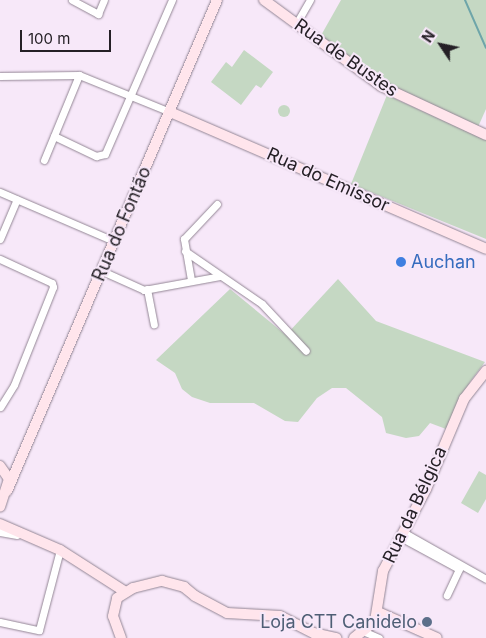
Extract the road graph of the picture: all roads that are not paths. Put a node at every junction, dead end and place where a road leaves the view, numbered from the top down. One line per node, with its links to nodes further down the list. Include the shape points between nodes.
1 (72, 0): 2 (street, via 98,14)
2 (104, 0)
3 (172, 0): 10 (street)
4 (217, 0): 11 (main road, Rua do Fontão)
5 (264, 0): 7 (main road, Rua de Bustes)
6 (310, 0): 7 (street)
7 (296, 24): 12 (main road, Rua de Bustes, via 381,86)
8 (79, 75): 9 (street); 10 (street); 13 (street)
9 (0, 76)
10 (131, 96): 11 (street); 13 (street, via 105,154 96,156)
11 (170, 112): 19 (main road, Rua do Fontão); 20 (main road, Rua do Emissor)
12 (486, 135)
13 (54, 136): 14 (street)
14 (44, 160)
15 (0, 192): 16 (street)
16 (17, 199): 18 (street); 19 (street)
17 (217, 204): 21 (street, via 184,239)
18 (0, 239)
19 (114, 241): 23 (main road, Rua do Fontão)
20 (486, 249)
21 (185, 251): 24 (street); 25 (street)
22 (0, 259): 30 (street, via 52,283 53,288 14,385)
23 (102, 271): 26 (street); 32 (main road, Rua do Fontão)
24 (220, 276): 25 (street); 28 (street, via 262,304)
25 (191, 280): 26 (street)
26 (147, 289): 27 (street)
27 (154, 324)
28 (306, 351)
29 (486, 371): 38 (main road, Rua da Bélgica, via 464,399 426,489)
30 (2, 394): 31 (street, via 5,402)
31 (0, 407)
32 (25, 446): 33 (main road, Rua do Fontão, via 14,460); 34 (main road, Rua do Fontão)
33 (0, 466): 34 (main road, via 10,479)
34 (7, 491): 35 (main road, Rua do Fontão)
35 (0, 507): 36 (main road)
36 (4, 525): 40 (main road)
37 (0, 532): 39 (street)
38 (401, 534): 41 (street); 43 (street, via 458,569); 44 (main road, Rua da Bélgica, via 380,580)
39 (18, 535)
40 (60, 550): 42 (main road); 45 (street, via 39,630)
41 (486, 579)
42 (124, 592): 47 (main road, via 168,581 227,612 280,616); 48 (main road, via 117,598 113,610)
43 (447, 595)
44 (378, 612): 46 (main road, Rua da Bélgica); 52 (main road)
45 (0, 622)
46 (365, 632): 50 (main road, Rua da Bélgica); 51 (street)
47 (320, 637): 49 (main road)
48 (121, 638)
49 (336, 638)
50 (354, 638)
51 (379, 638)
52 (436, 638)

